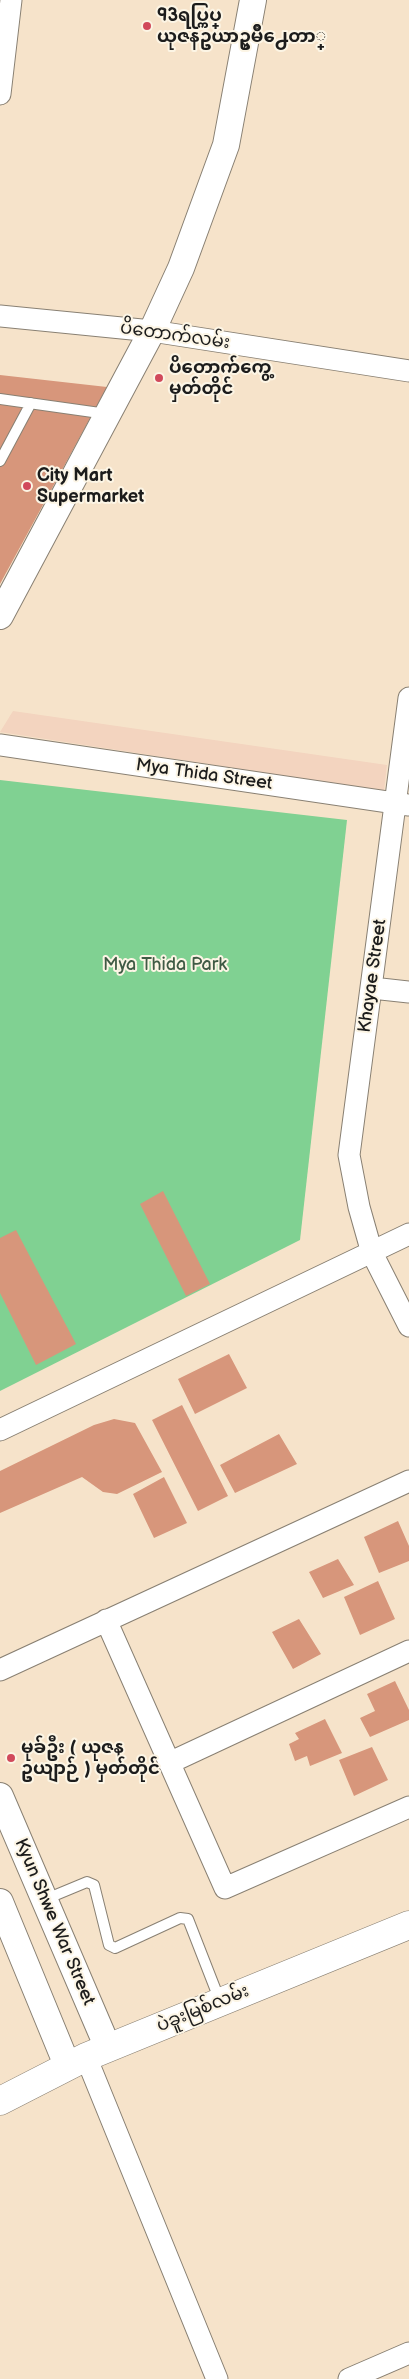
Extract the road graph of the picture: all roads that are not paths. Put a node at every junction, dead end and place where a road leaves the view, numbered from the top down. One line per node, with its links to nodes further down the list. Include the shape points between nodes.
1 (12, 0): 3 (street)
2 (252, 0): 5 (street, via 226,145 181,268)
3 (0, 94)
4 (0, 316): 5 (street, ပိတောက်လမ်း)
5 (152, 331): 6 (street, ပိတောက်လမ်း); 9 (street)
6 (409, 371)
7 (0, 399): 8 (lane)
8 (31, 403): 9 (lane); 10 (lane)
9 (108, 414): 11 (street)
10 (0, 461)
11 (0, 616)
12 (409, 698): 14 (street, Khayae Street)
13 (0, 745): 14 (street, Mya Thida Street)
14 (402, 804): 15 (street, Khayae Street)
15 (372, 988): 16 (street); 18 (street, Khayae Street, via 349,1155)
16 (409, 992)
17 (409, 1234): 18 (street)
18 (372, 1253): 19 (street, Khayae Street); 20 (street)
19 (409, 1326)
20 (0, 1430)
21 (409, 1481): 22 (street)
22 (106, 1620): 24 (street); 25 (street)
23 (409, 1651): 25 (street)
24 (0, 1670)
25 (169, 1763): 27 (street, via 225,1888)
26 (0, 1796): 28 (street, Kyun Shwe War Street)
27 (409, 1808)
28 (44, 1899): 31 (lane, via 87,1882 94,1885 109,1944 115,1948 180,1918 188,1919); 32 (street, Kyun Shwe War Street)
29 (0, 1902): 32 (street)
30 (409, 1925): 31 (main road, ပဲခူးမြစ်လမ်း)
31 (220, 2002): 32 (main road, ပဲခူးမြစ်လမ်း)
32 (87, 2056): 33 (main road, ပဲခူးမြစ်လမ်း); 36 (street)
33 (0, 2101)
34 (409, 2353): 35 (street)
35 (384, 2372): 37 (street)
36 (217, 2379)
37 (349, 2379)

